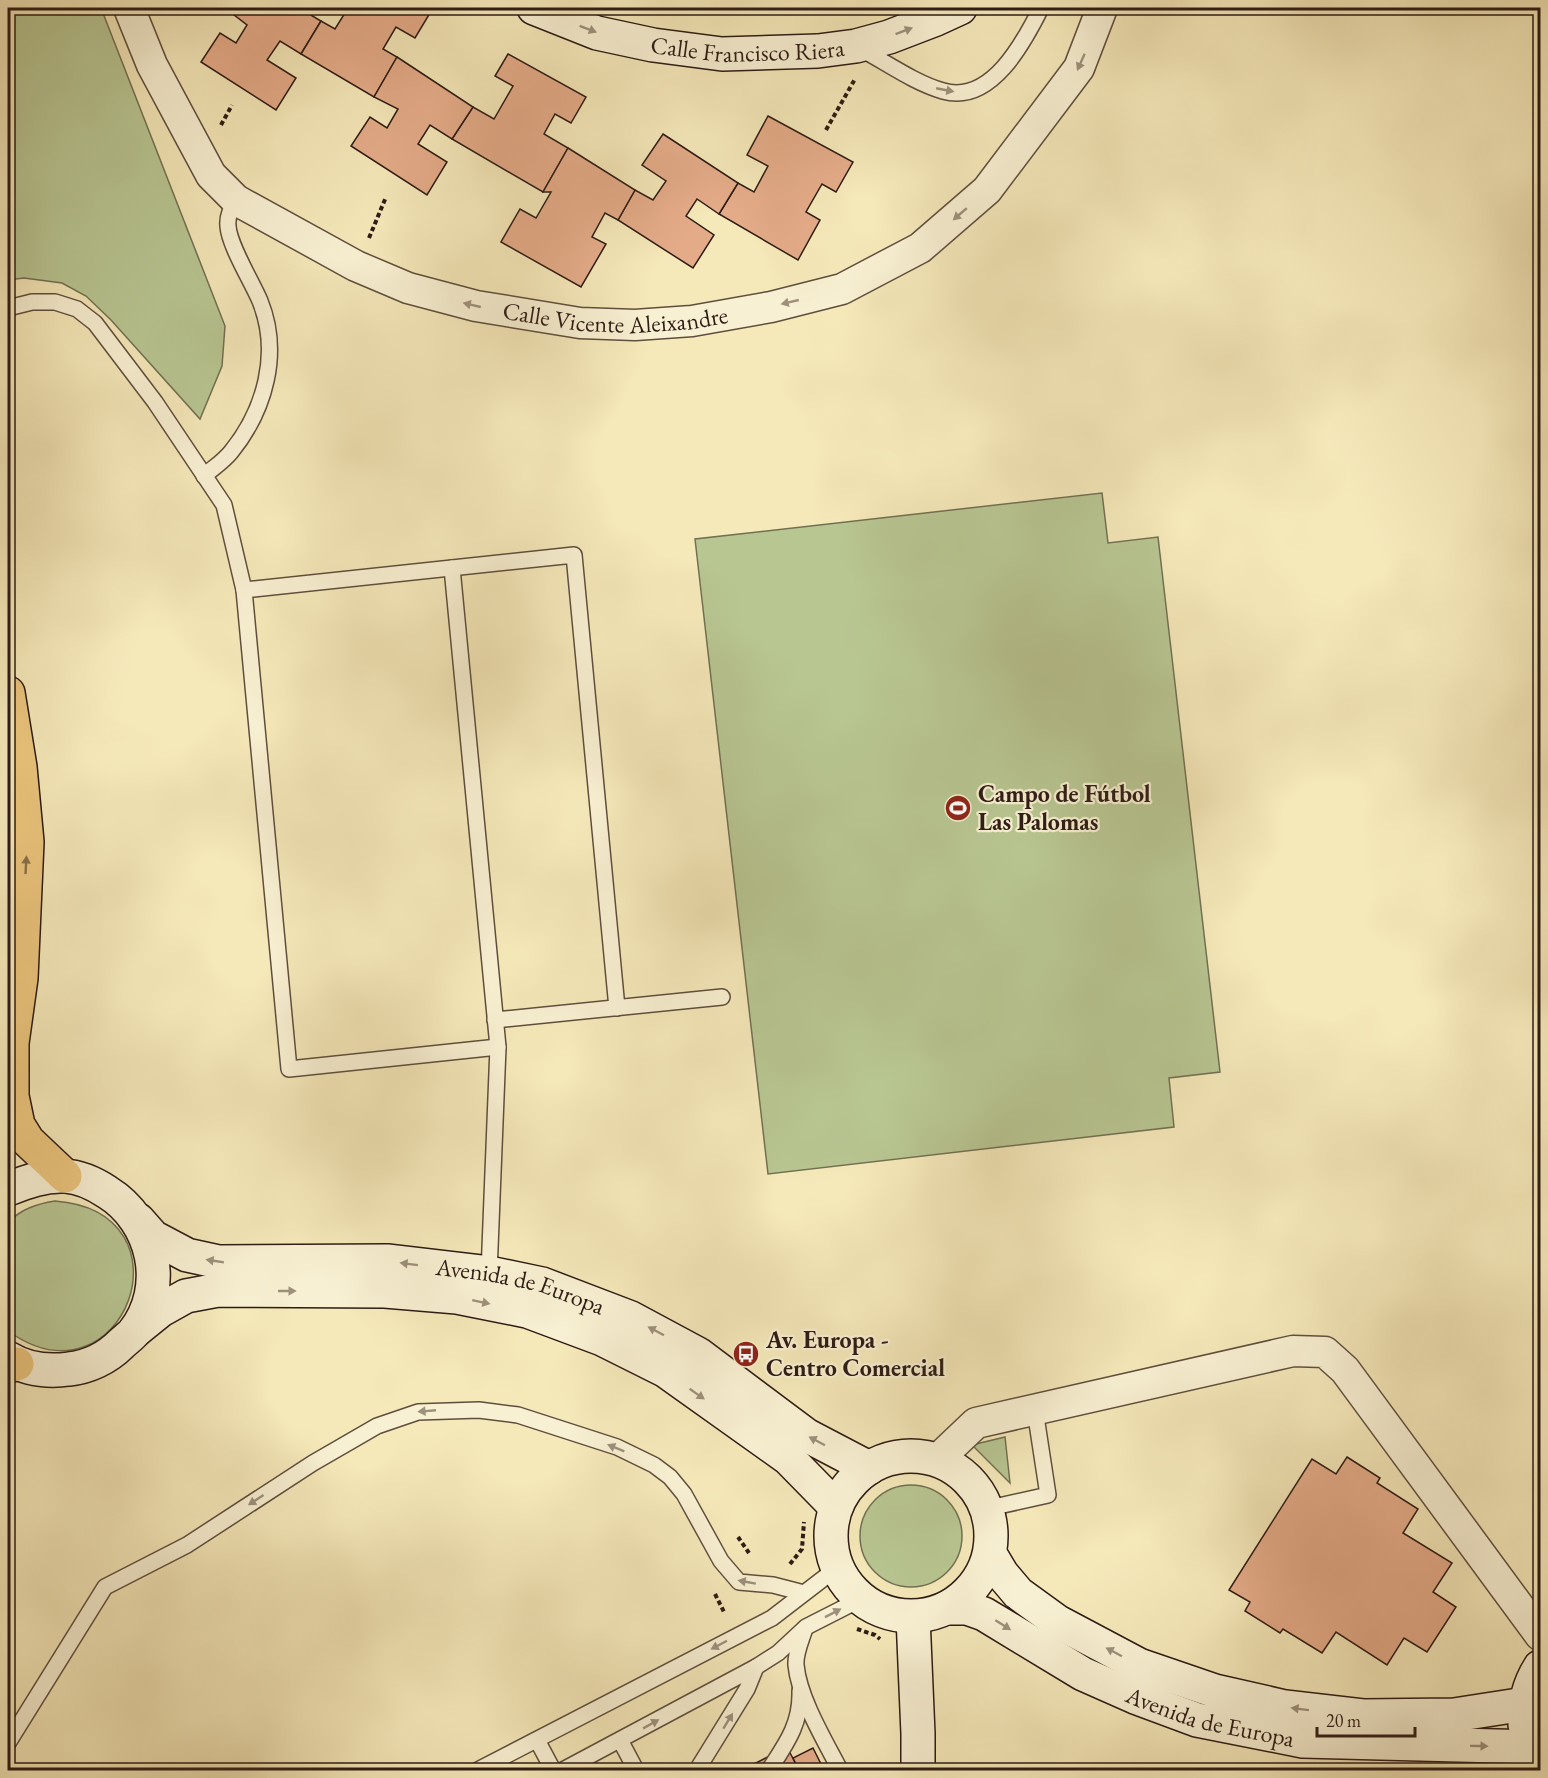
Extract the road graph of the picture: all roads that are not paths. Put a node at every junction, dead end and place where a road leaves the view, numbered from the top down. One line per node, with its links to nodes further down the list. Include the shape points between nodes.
1 (129, 8): 7 (street, Calle Vicente Aleixandre, via 152,65 211,175)
2 (534, 8): 6 (street, Calle Francisco Riera, one-way to 6, via 597,33 653,45 722,54 818,51)
3 (960, 8): 6 (street, Calle Francisco Riera, one-way to 3, via 889,37)
4 (1041, 8): 6 (lane, one-way to 4, via 946,92 978,88 992,80 1025,40)
5 (1102, 8): 7 (street, Calle Vicente Aleixandre, one-way to 7, via 1079,68 987,190 920,249 842,290 771,306 692,321 635,325 580,323 476,306 408,288 356,266)
6 (856, 61)
7 (236, 200): 9 (lane, via 230,211 230,237 261,304 269,340 268,375 258,411 231,452)
8 (8, 308): 9 (lane, via 55,302 77,309 95,323 155,402)
9 (204, 476): 11 (lane, via 224,505)
10 (452, 567): 11 (lane); 14 (lane, via 574,555); 15 (lane)
11 (244, 590): 16 (lane, via 289,1069)
12 (8, 693): 17 (highway, one-way to 12, via 28,1141 18,1125 12,1096 12,1043 21,978 27,842)
13 (722, 997): 14 (lane)
14 (617, 1008): 15 (lane)
15 (495, 1020): 16 (lane)
16 (498, 1047): 20 (lane)
17 (66, 1176): 18 (street, via 33,1179); 19 (street, via 94,1184 118,1199)
18 (8, 1189)
19 (138, 1221): 20 (street, Avenida de Europa, one-way to 19, via 387,1261 219,1262 187,1255 153,1237); 21 (street, via 150,1246 154,1274 149,1302)
20 (489, 1273): 25 (street, Avenida de Europa, one-way to 20, via 806,1435 698,1354 631,1318 542,1284)
21 (135, 1331): 22 (street, Avenida de Europa, via 111,1354 82,1368 49,1371); 26 (street, Avenida de Europa, one-way to 26, via 186,1296 218,1290 385,1291 457,1297 527,1311 602,1339 666,1371 788,1458)
22 (11, 1363)
23 (1035, 1410): 24 (street, via 976,1423); 27 (lane, via 1048,1495); 35 (street, via 1293,1352 1325,1352 1345,1370)
24 (937, 1460): 25 (street, via 914,1456 890,1458); 27 (street, via 963,1474 981,1496)
25 (869, 1468): 26 (street, via 849,1485)
26 (836, 1507): 29 (street, via 831,1548)
27 (985, 1509): 28 (street, via 991,1524)
28 (990, 1554): 31 (street, via 967,1594); 39 (street, Avenida de Europa, one-way to 28, via 1454,1715 1363,1716 1285,1707 1215,1691 1139,1665 1058,1622 1018,1593)
29 (837, 1568): 30 (lane); 32 (street)
30 (804, 1593): 40 (lane, one-way to 40, via 772,1618); 42 (lane, one-way to 42, via 739,1581 721,1561 684,1494 654,1465 617,1448 518,1415 479,1410 418,1412 377,1426 186,1545 105,1587)
31 (948, 1608): 33 (street); 43 (street, Avenida de Europa, one-way to 43, via 967,1608 984,1614 1083,1674 1197,1720 1303,1741)
32 (858, 1614): 33 (street, via 885,1612); 34 (lane, one-way to 32)
33 (913, 1617): 52 (street)
34 (806, 1627): 36 (lane); 38 (lane, via 796,1664)
35 (1540, 1635)
36 (756, 1667): 41 (lane, one-way to 36); 49 (lane, one-way to 36, via 747,1689)
37 (1540, 1667): 39 (street)
38 (800, 1678): 50 (lane, via 794,1730); 51 (lane, via 807,1703)
39 (1525, 1704): 44 (street, via 1525,1726)
40 (537, 1740): 45 (lane); 46 (lane)
41 (620, 1740): 47 (lane); 48 (lane)
42 (8, 1743)
43 (1427, 1745): 44 (street, Avenida de Europa, one-way to 44); 53 (street, via 1435,1749)
44 (1536, 1762)
45 (478, 1770)
46 (553, 1770)
47 (562, 1770)
48 (636, 1770)
49 (697, 1770)
50 (770, 1770)
51 (840, 1770)
52 (918, 1770)
53 (1448, 1770)

